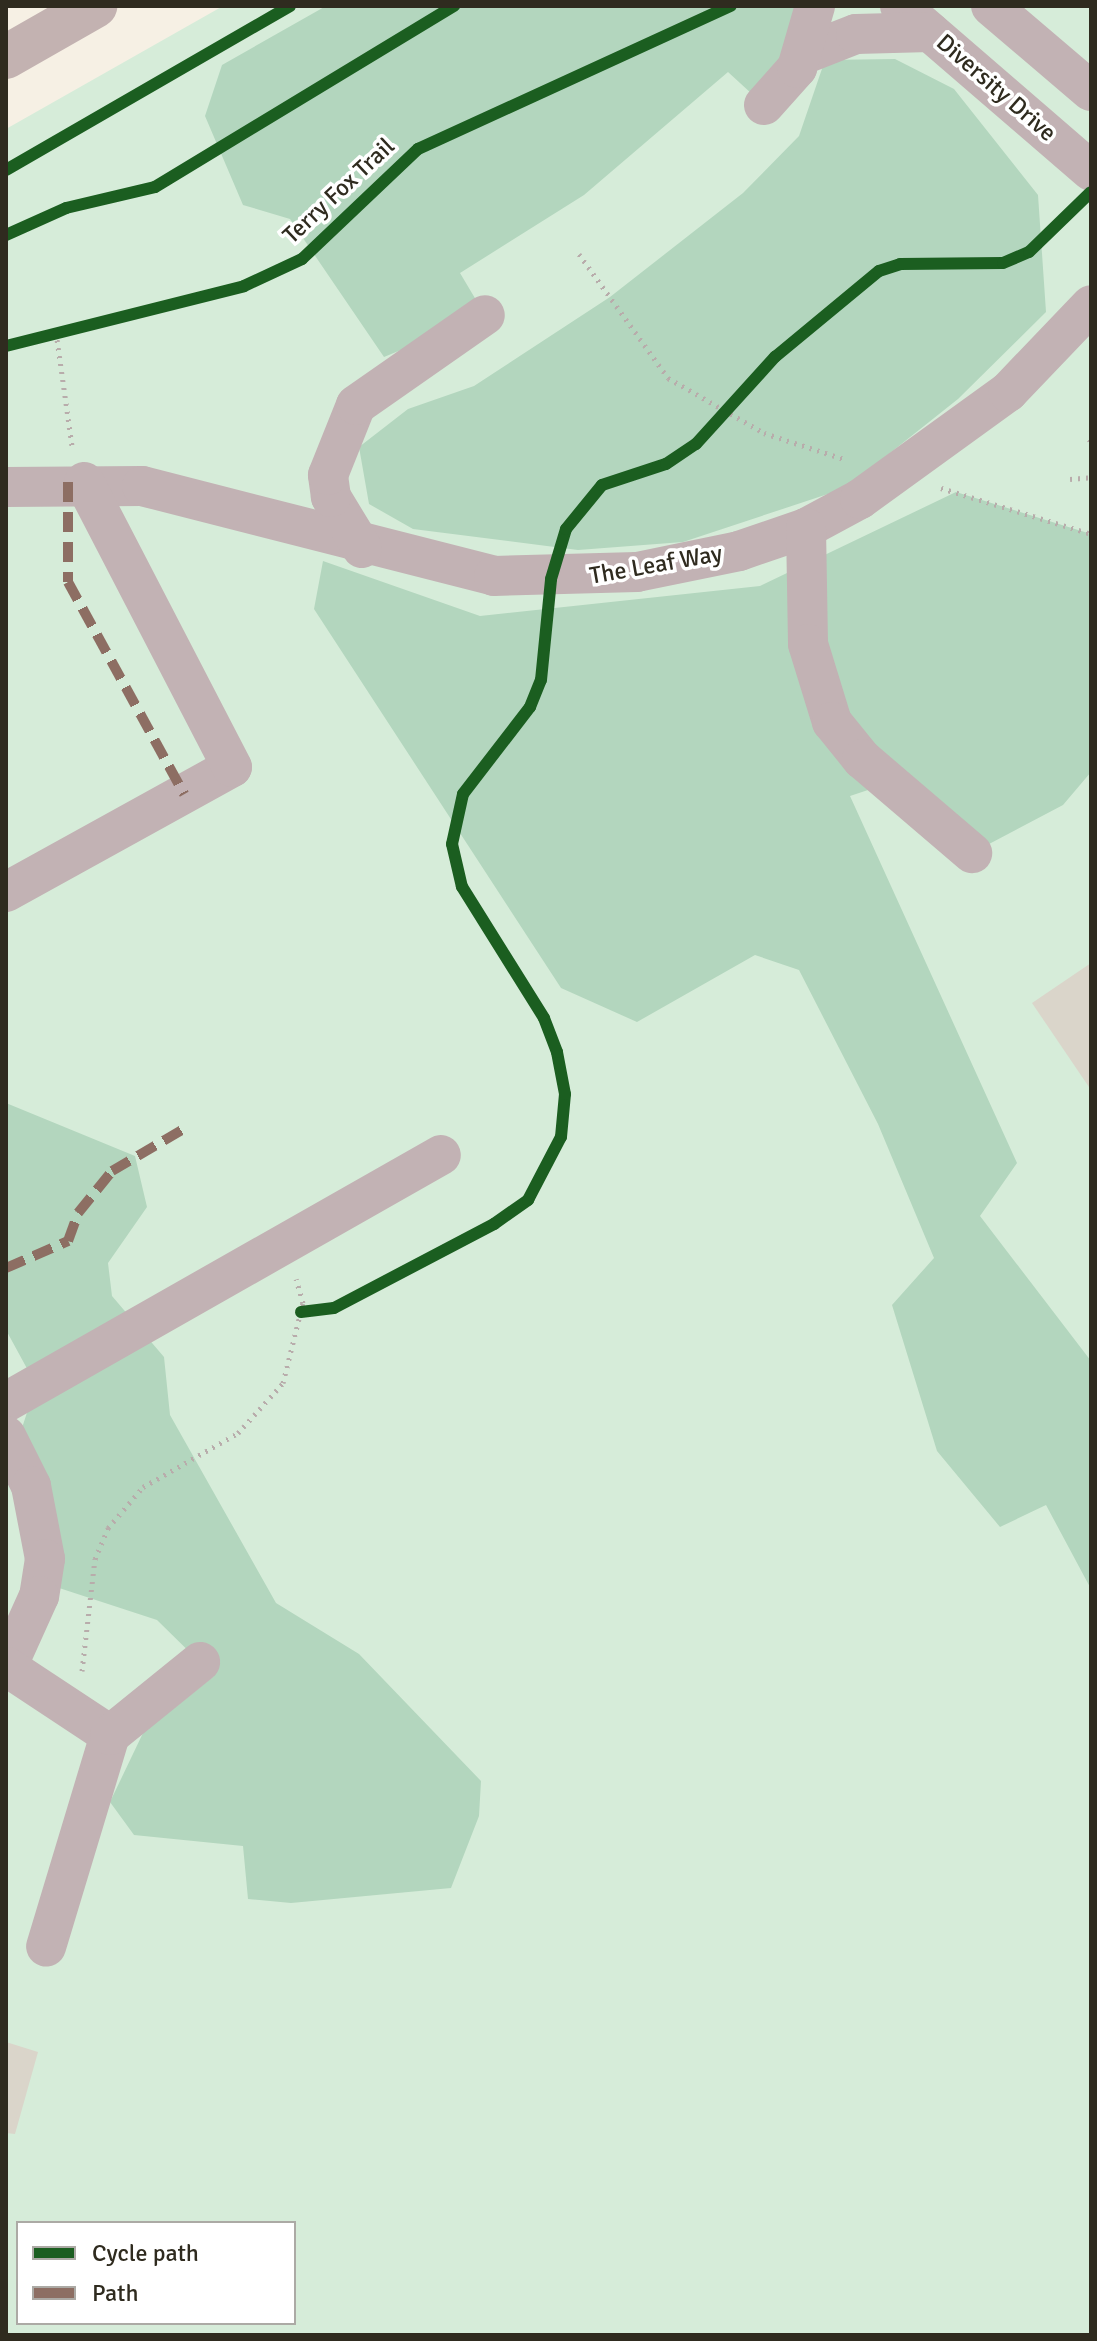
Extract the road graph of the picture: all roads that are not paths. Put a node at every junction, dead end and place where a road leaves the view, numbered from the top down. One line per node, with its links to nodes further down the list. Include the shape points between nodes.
1 (95, 6): 6 (main road)
2 (815, 6): 7 (street)
3 (900, 6): 5 (street, Diversity Drive)
4 (991, 6): 8 (street)
5 (930, 32): 7 (street, via 856,34); 10 (street, Diversity Drive)
6 (9, 49)
7 (802, 55): 9 (street)
8 (1091, 91)
9 (764, 105)
10 (1091, 171)
11 (1091, 305): 15 (street, The Leaf Way, via 1008,392 897,477)
12 (485, 315): 16 (street, via 356,405 328,475 331,497)
13 (76, 482): 14 (street, The Leaf Way); 16 (street, The Leaf Way, via 142,486); 18 (street, via 232,767)
14 (6, 487)
15 (806, 528): 16 (street, The Leaf Way, via 739,551 591,578 494,576); 17 (street, via 808,644 832,722 862,759)
16 (362, 548)
17 (972, 853)
18 (6, 892)
19 (441, 1155): 20 (street)
20 (6, 1402)
21 (6, 1436): 23 (street, via 31,1486 45,1559 39,1596)
22 (200, 1662): 24 (street)
23 (7, 1668): 24 (street)
24 (110, 1735): 25 (street)
25 (46, 1947)

